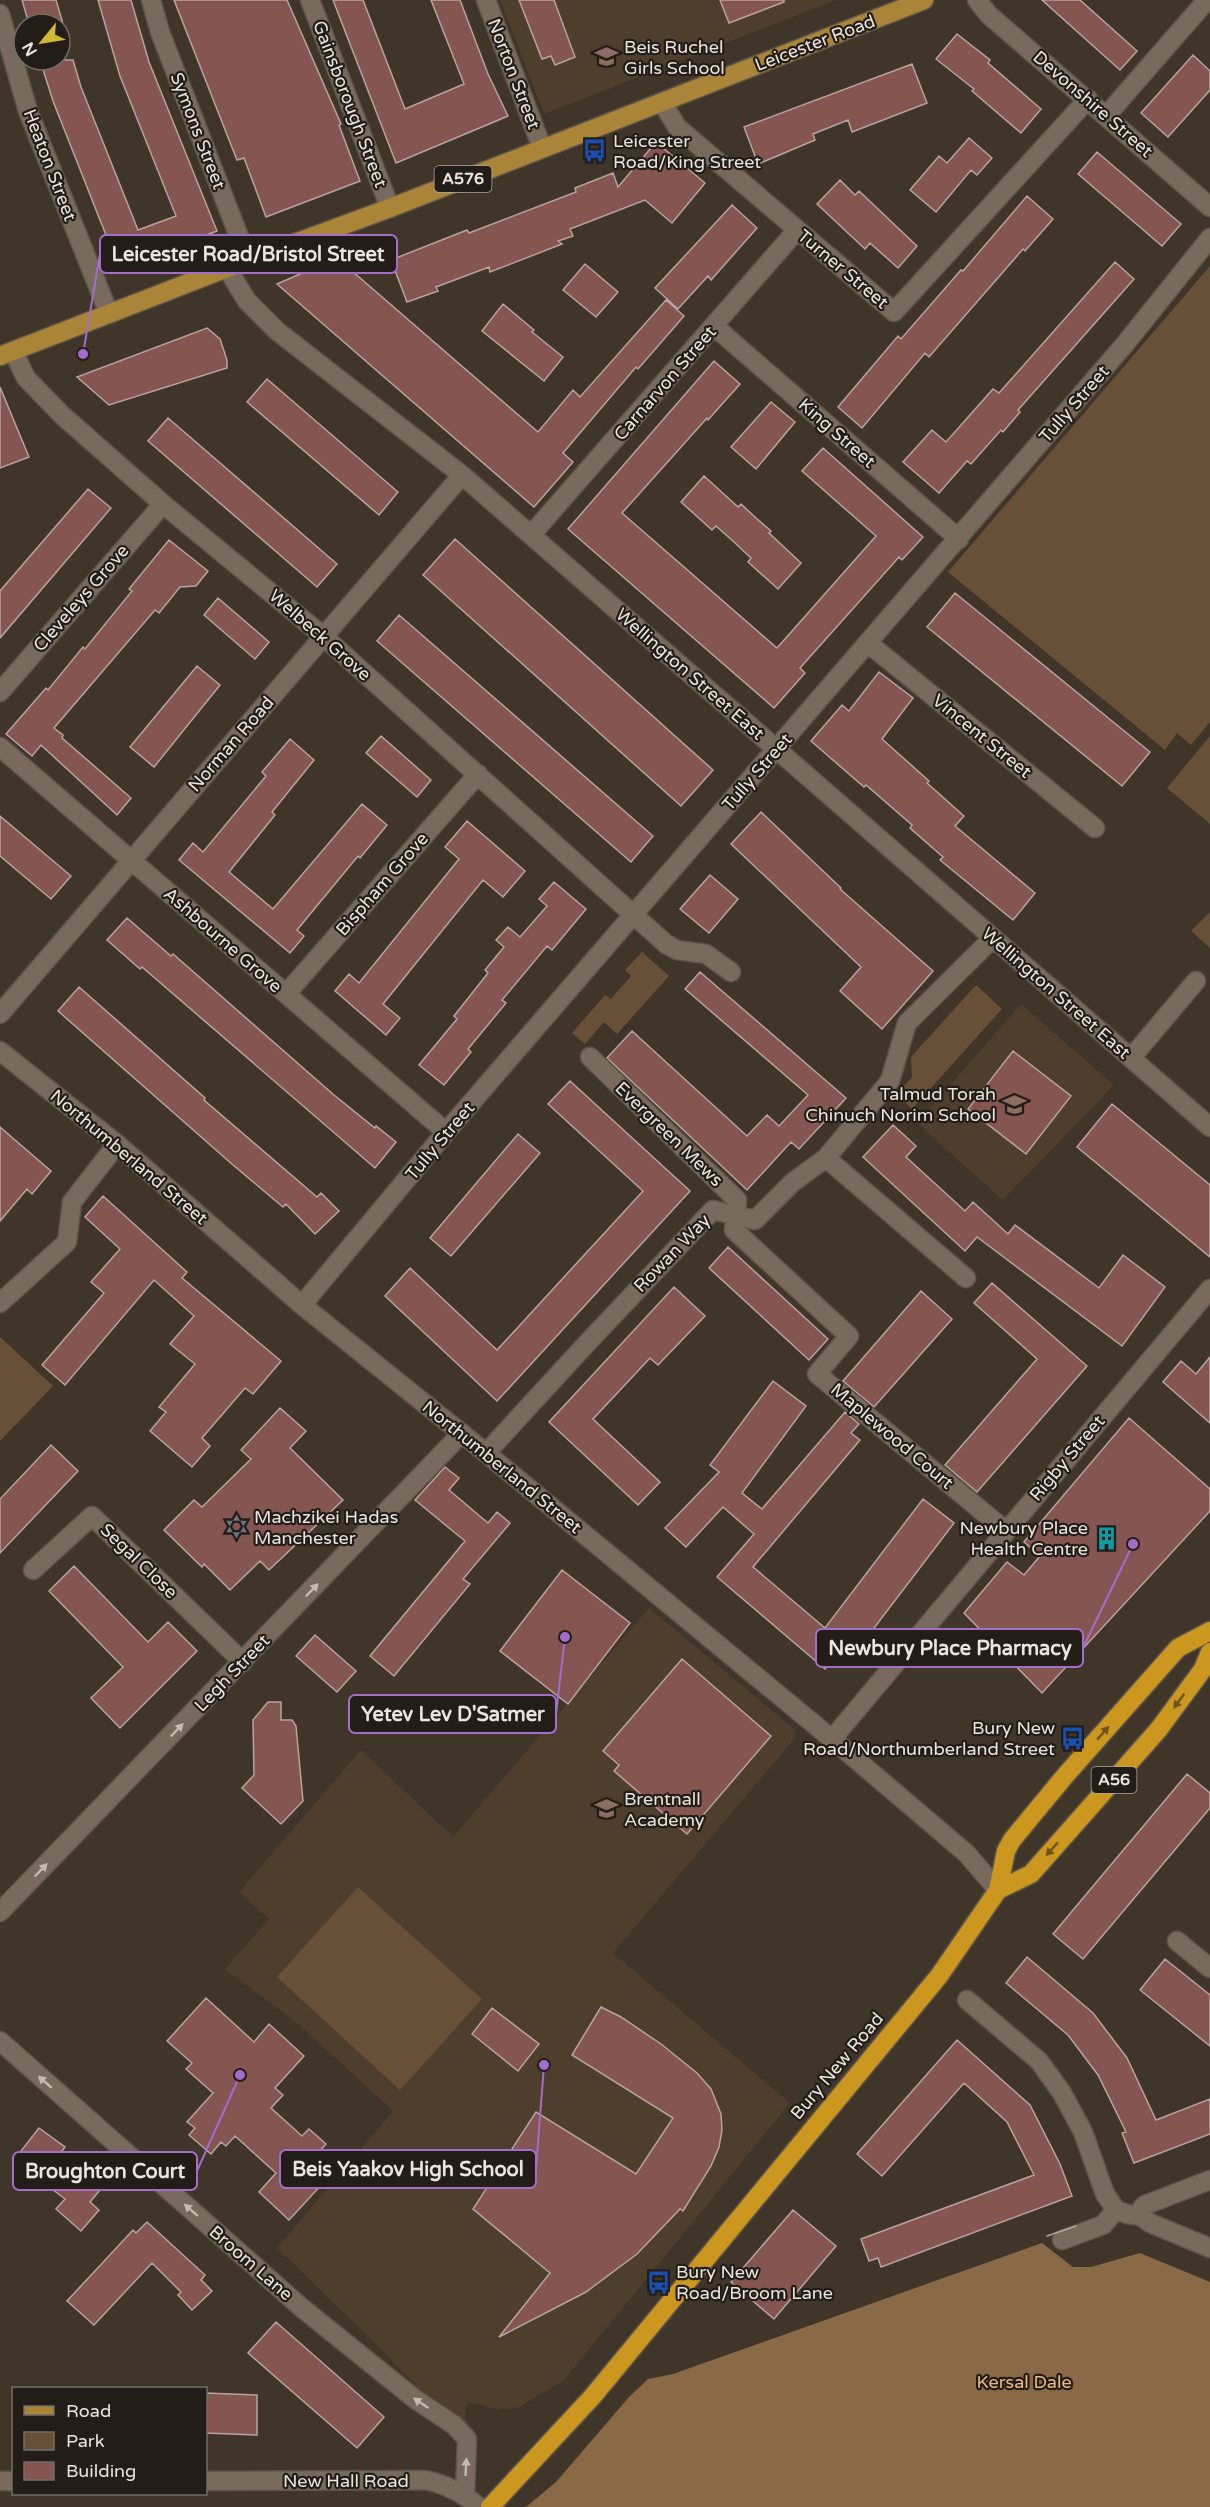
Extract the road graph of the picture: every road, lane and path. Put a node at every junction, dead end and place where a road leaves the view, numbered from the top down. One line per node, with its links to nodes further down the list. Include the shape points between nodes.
1 (151, 0): 16 (street, Symons Street)
2 (310, 0): 13 (street, Gainsborough Street)
3 (486, 0): 11 (street, Norton Street)
4 (924, 0): 9 (main road, Leicester Road / A576)
5 (978, 0): 8 (street, Devonshire Street, via 989,15)
6 (1207, 0): 10 (street)
7 (0, 14): 18 (street, Heaton Street, via 28,111)
8 (1088, 99): 10 (street, Devonshire Street); 14 (street, Turner Street, via 894,312)
9 (662, 102): 11 (main road, Leicester Road / A576); 14 (street, Turner Street, via 677,127)
10 (1107, 116): 12 (street, Devonshire Street)
11 (542, 148): 13 (main road, Leicester Road / A576)
12 (1210, 207)
13 (390, 208): 16 (main road, Leicester Road / A576)
14 (797, 230): 19 (street, Carnarvon Street)
15 (1210, 238): 24 (street, Tully Street)
16 (248, 260): 17 (main road, Leicester Road / A576)
17 (227, 268): 18 (main road, Leicester Road / A576); 21 (street, Wellington Street East, via 247,301 277,331)
18 (109, 314): 20 (main road, Leicester Road / A576)
19 (715, 327): 23 (street, Carnarvon Street); 24 (street, King Street)
20 (7, 353): 22 (street, Welbeck Grove, via 63,416)
21 (462, 475): 23 (street, Wellington Street East); 25 (street, Norman Road)
22 (163, 504): 25 (street, Welbeck Grove); 27 (street, Cleveleys Grove)
23 (531, 536): 29 (street, Wellington Street East)
24 (959, 538): 26 (street, Tully Street)
25 (323, 636): 30 (street, Welbeck Grove); 32 (street, Norman Road)
26 (868, 643): 29 (street, Tully Street); 31 (street, Vincent Street)
27 (0, 692)
28 (0, 747): 32 (street, Ashbourne Grove)
29 (777, 750): 33 (street, Tully Street); 34 (street, Wellington Street East)
30 (478, 774): 33 (street, Welbeck Grove); 37 (street, Bispham Grove)
31 (1095, 828)
32 (131, 861): 37 (street, Ashbourne Grove); 38 (street, Norman Road)
33 (635, 914): 35 (street, Welbeck Grove, via 666,944 677,950 706,954); 43 (street, Tully Street)
34 (993, 938): 41 (street, Wellington Street East); 45 (street, via 907,1023 890,1081)
35 (731, 972)
36 (1196, 981): 41 (street)
37 (286, 994): 43 (street, Ashbourne Grove)
38 (0, 1014)
39 (0, 1051): 44 (street, Northumberland Street)
40 (590, 1057): 46 (street, Evergreen Mews, via 737,1200)
41 (1131, 1058): 42 (street, Wellington Street East)
42 (1210, 1127)
43 (446, 1132): 50 (street, Tully Street)
44 (117, 1144): 49 (street, via 72,1202 67,1242); 50 (street, Northumberland Street)
45 (825, 1158): 46 (street, Rowan Way, via 793,1182 755,1220); 47 (street)
46 (736, 1216): 51 (street, Evergreen Mews, via 734,1230); 53 (street, Rowan Way, via 713,1210)
47 (966, 1278)
48 (1210, 1289): 54 (street, Rigby Street)
49 (0, 1303)
50 (302, 1305): 52 (street, Northumberland Street)
51 (849, 1336): 54 (street, Maplewood Court, via 817,1374)
52 (462, 1433): 53 (street, Northumberland Street); 58 (street, Legh Street, one-way to 52)
53 (486, 1453): 59 (street, Northumberland Street)
54 (1006, 1531): 59 (street, Rigby Street)
55 (33, 1570): 58 (street, Segal Close, via 92,1516)
56 (1210, 1631): 60 (highway, A56, one-way to 56, via 1006,1851 1019,1831 1178,1648)
57 (1210, 1652): 60 (highway, Bury New Road / A56, one-way to 60, via 1203,1669 1159,1729 1031,1874)
58 (243, 1662): 61 (street, Legh Street, one-way to 58)
59 (832, 1739): 60 (street, Northumberland Street, via 966,1853)
60 (998, 1890): 74 (highway, Bury New Road / A56, via 939,1976 593,2396)
61 (0, 1912)
62 (1177, 1941): 63 (street)
63 (1210, 1968)
64 (968, 2000): 67 (street, via 1039,2061 1062,2093 1083,2132 1105,2194)
65 (0, 2041): 72 (street, Broom Lane, one-way to 65, via 467,2439 454,2425 415,2399 302,2308)
66 (1210, 2180): 68 (street, via 1145,2205)
67 (1116, 2210): 68 (street); 69 (street, via 1102,2225)
68 (1141, 2216): 70 (street)
69 (1062, 2240)
70 (1210, 2248)
71 (207, 2481): 72 (street, New Hall Road, via 425,2481 441,2483)
72 (465, 2495): 73 (street, New Hall Road)
73 (479, 2507)
74 (490, 2507)

